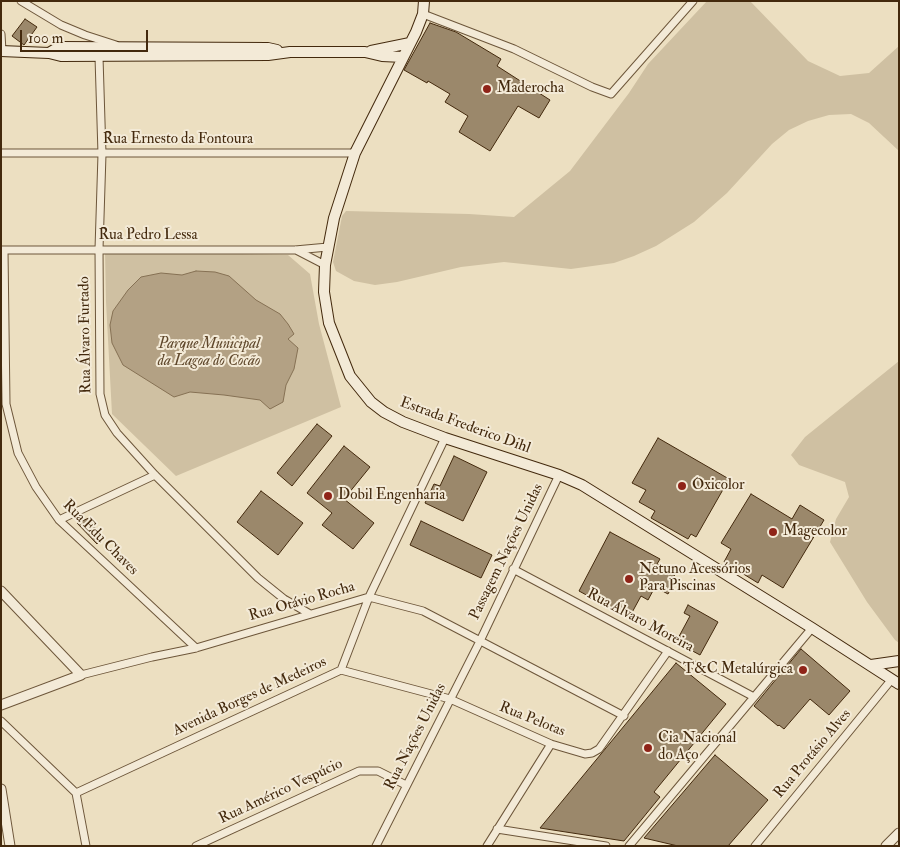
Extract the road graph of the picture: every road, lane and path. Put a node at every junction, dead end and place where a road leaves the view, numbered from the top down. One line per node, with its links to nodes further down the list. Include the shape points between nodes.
1 (21, 1): 7 (street, via 61,25)
2 (424, 1): 4 (main road, Estrada Frederico Dihl)
3 (693, 1): 4 (street, via 611,94 514,49)
4 (423, 14): 6 (main road, Estrada Frederico Dihl)
5 (1, 34): 8 (street)
6 (410, 43): 10 (main road); 14 (main road, Estrada Frederico Dihl)
7 (124, 48): 9 (main road, via 268,48); 11 (main road, via 59,47)
8 (1, 51): 11 (main road)
9 (290, 52): 10 (main road); 13 (main road)
10 (365, 52): 12 (main road)
11 (49, 53): 13 (main road)
12 (382, 56): 14 (main road); 15 (main road)
13 (99, 57): 18 (street, Rua Álvaro Furtado)
14 (403, 57): 15 (main road, Estrada Frederico Dihl)
15 (393, 76): 17 (main road, Estrada Frederico Dihl)
16 (1, 153): 18 (street, Rua Ernesto da Fontoura)
17 (355, 153): 18 (street, Rua Ernesto da Fontoura); 19 (main road, Estrada Frederico Dihl)
18 (102, 154): 20 (street, Rua Álvaro Furtado)
19 (328, 247): 22 (street, Rua Pedro Lessa); 23 (main road, Estrada Frederico Dihl)
20 (99, 249): 21 (street, Rua Pedro Lessa); 22 (street, Rua Pedro Lessa); 25 (street, Rua Álvaro Furtado, via 100,394 105,415)
21 (2, 250): 27 (street, Rua Edu Chaves, via 6,404 18,453)
22 (295, 250): 23 (street, Rua Pedro Lessa)
23 (325, 266): 24 (main road, Estrada Frederico Dihl, via 324,292 329,323 350,376 371,402 384,412)
24 (445, 438): 26 (main road, Estrada Frederico Dihl); 30 (street, Avenida Borges de Medeiros)
25 (155, 475): 27 (street); 31 (street, Rua Álvaro Furtado, via 258,578)
26 (559, 475): 28 (street, Passagem Nações Unidas); 32 (main road, Estrada Frederico Dihl, via 582,485)
27 (59, 520): 34 (street, Rua Edu Chaves)
28 (513, 569): 33 (street, Passagem Nações Unidas); 35 (street, Rua Álvaro Moreira)
29 (1, 591): 39 (street)
30 (369, 597): 31 (street, Rua Otávio Rocha); 33 (street, Rua Otávio Rocha, via 423,611); 38 (street, Avenida Borges de Medeiros)
31 (310, 614): 34 (street, Rua Otávio Rocha)
32 (812, 628): 37 (main road, Estrada Frederico Dihl); 41 (street)
33 (480, 641): 42 (street, Rua Nações Unidas); 44 (street, Rua Otávio Rocha)
34 (196, 648): 39 (street, Rua Otávio Rocha)
35 (668, 651): 41 (street, Rua Álvaro Moreira); 44 (street, Rua Pelotas)
36 (899, 661): 37 (main road)
37 (871, 665): 40 (main road, Estrada Frederico Dihl)
38 (341, 670): 42 (street, Rua Pelotas); 49 (street, Avenida Borges de Medeiros)
39 (81, 675): 43 (street, Rua Otávio Rocha)
40 (896, 682): 60 (street, Rua Protásio Alves)
41 (754, 696): 59 (street)
42 (450, 699): 46 (street, Rua Pelotas); 47 (street, Rua Nações Unidas)
43 (1, 705)
44 (624, 716): 46 (street, Rua Pelotas, via 600,749 585,754)
45 (1, 721): 49 (street)
46 (551, 744): 50 (street)
47 (406, 785): 55 (street, Rua Américo Vespúcio, via 378,771 359,771); 56 (street, Rua Nações Unidas)
48 (1, 789): 53 (street)
49 (76, 793): 54 (street)
50 (497, 829): 57 (street); 58 (street)
51 (899, 833): 52 (street)
52 (889, 844)
53 (10, 846)
54 (86, 846)
55 (196, 846)
56 (376, 846)
57 (487, 846)
58 (606, 846)
59 (629, 846)
60 (755, 846)

